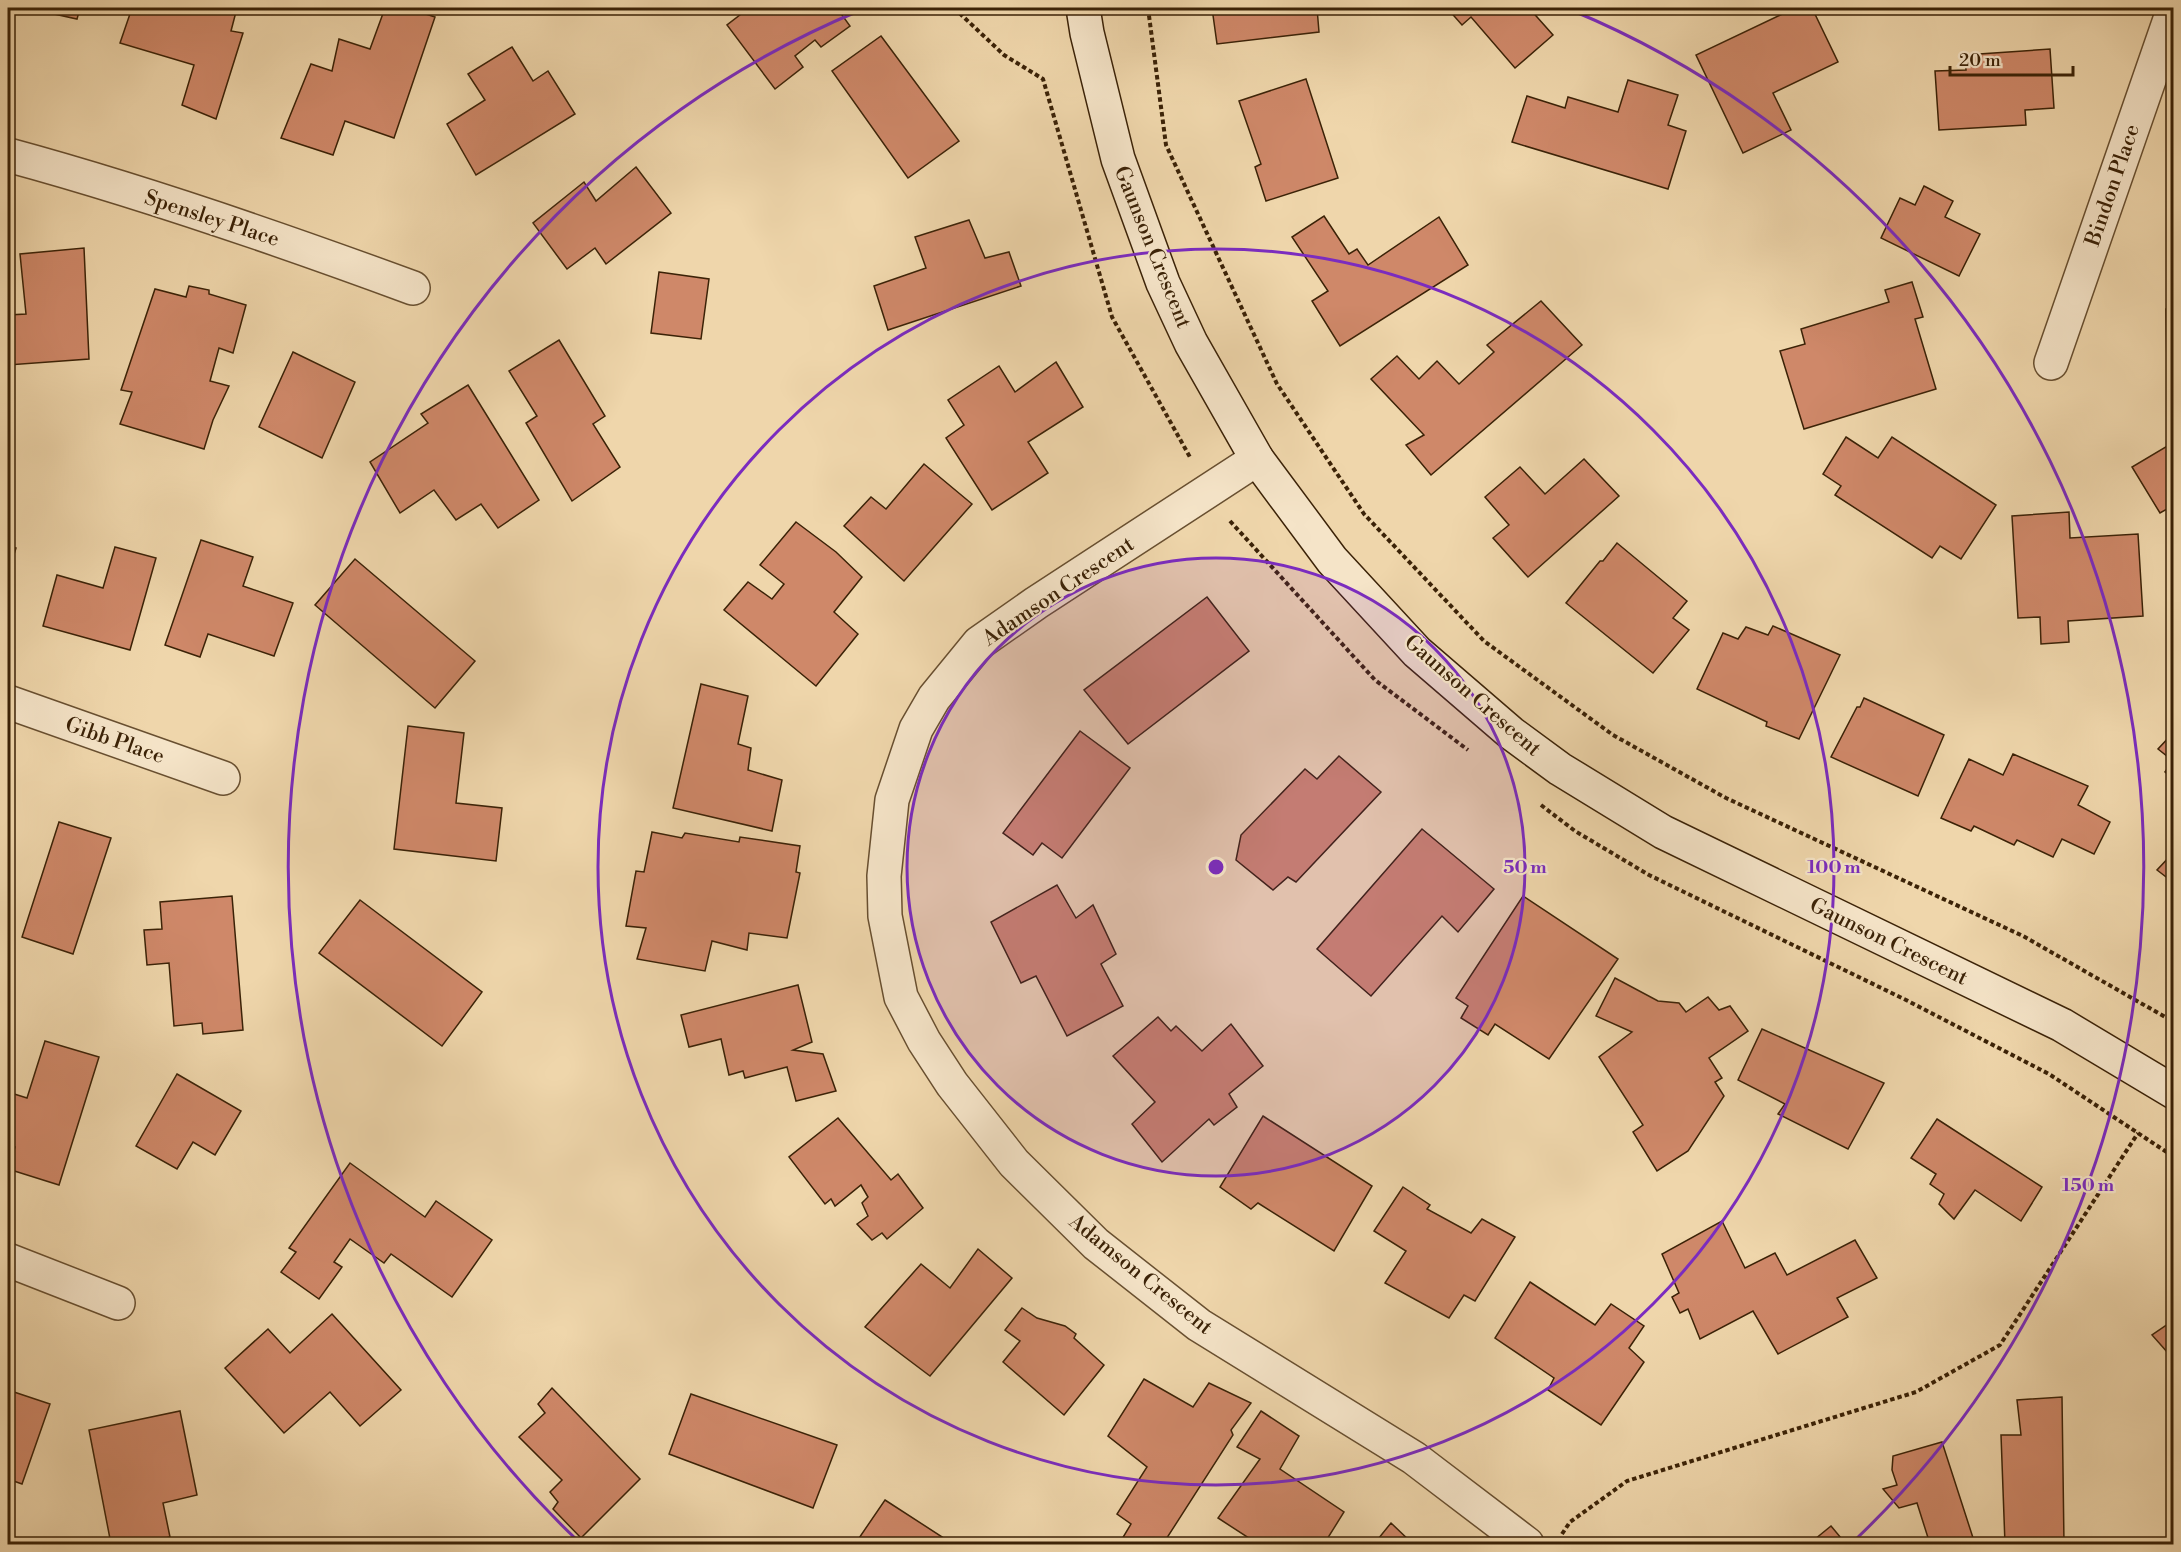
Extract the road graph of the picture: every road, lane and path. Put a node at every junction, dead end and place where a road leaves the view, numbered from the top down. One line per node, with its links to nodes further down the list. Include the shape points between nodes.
1 (1083, 8): 7 (street, Gaunson Crescent, via 1118,159 1163,283 1191,343)
2 (1148, 8): 10 (path, via 1166,145 1277,384 1364,514 1484,641 1613,735 1726,798 2023,936)
3 (2174, 8): 6 (street, Bindon Place)
4 (8, 155): 5 (street, Spensley Place, via 289,243)
5 (413, 288)
6 (2051, 363)
7 (1257, 459): 11 (street, Gaunson Crescent, via 1332,560 1417,651 1511,733 1560,769 1663,832 2062,1025); 16 (street, Adamson Crescent, via 979,643 934,698 916,729 892,800 884,876 885,916 901,997 952,1084 1007,1154 1096,1244 1199,1325 1414,1458)
8 (8, 702): 9 (street, Gibb Place)
9 (223, 778)
10 (2174, 1022)
11 (2174, 1092)
12 (2138, 1133): 15 (path, via 2000,1345 1916,1392 1627,1481 1570,1522)
13 (8, 1260): 14 (street)
14 (118, 1303)
15 (1560, 1537)
16 (1527, 1545)

